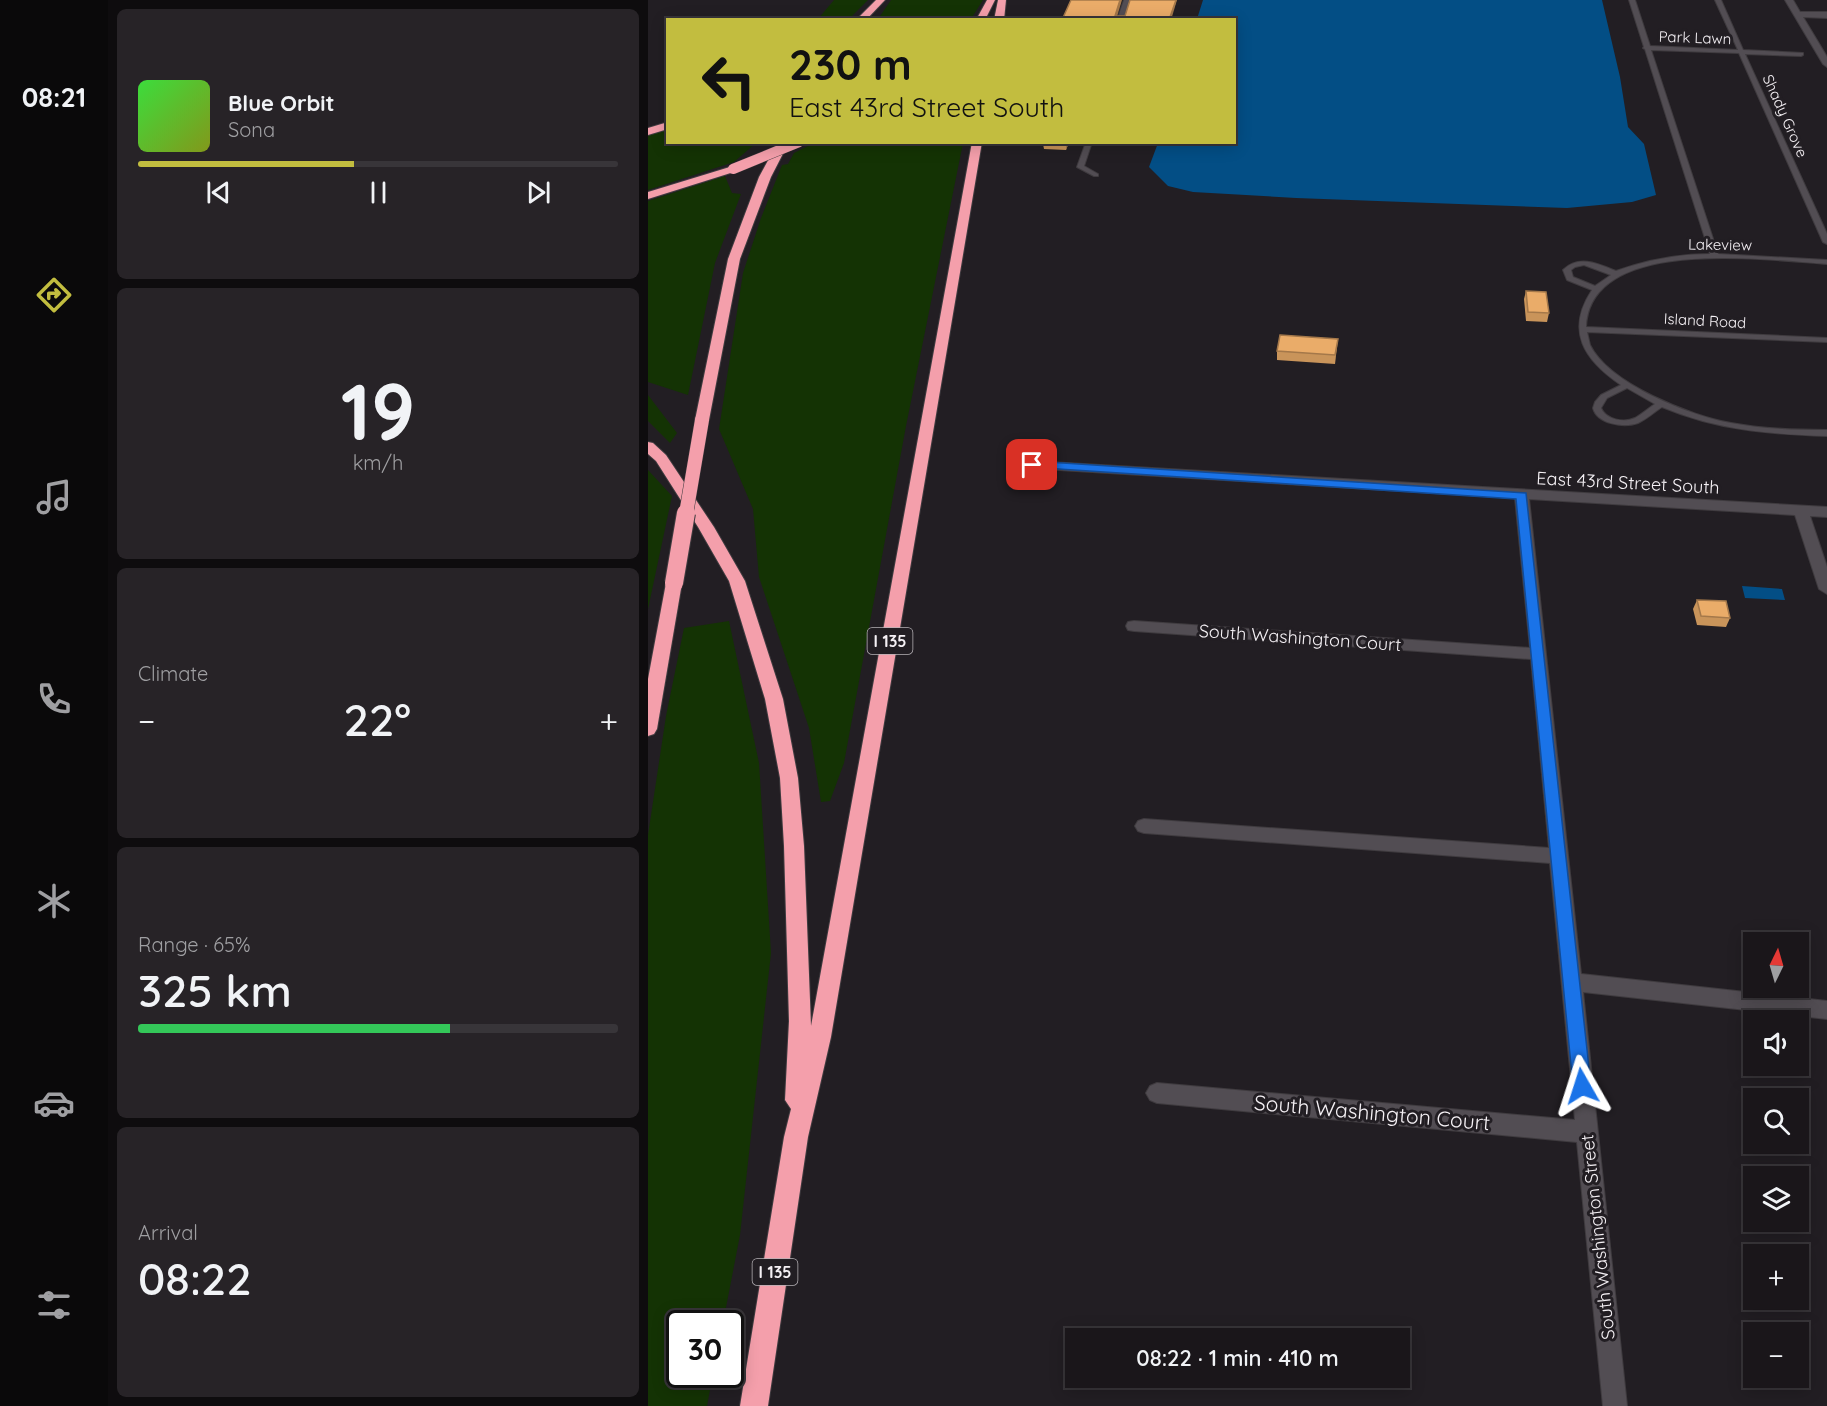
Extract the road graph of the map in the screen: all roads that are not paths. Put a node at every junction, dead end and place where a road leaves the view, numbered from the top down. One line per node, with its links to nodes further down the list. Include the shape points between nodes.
1 (882, 0): 10 (highway); 11 (highway)
2 (991, 0): 12 (highway)
3 (1002, 0): 13 (highway)
4 (1128, 0): 14 (lane)
5 (1632, 0): 15 (lane)
6 (1718, 0): 16 (lane, Shady Grove)
7 (1789, 0): 8 (street)
8 (1797, 14): 9 (street); 18 (street)
9 (1827, 15)
10 (862, 18)
11 (870, 18)
12 (981, 18)
13 (999, 18)
14 (1121, 18)
15 (1646, 48): 16 (lane, Park Lawn); 28 (lane)
16 (1742, 52): 17 (lane, Park Lawn); 27 (lane, Shady Grove)
17 (1801, 54)
18 (1827, 64)
19 (666, 126): 20 (highway)
20 (648, 132)
21 (783, 144): 45 (highway, bridge, via 765,177 734,259)
22 (794, 144): 26 (highway, bridge, via 733,169)
23 (977, 144): 52 (highway, I 135, via 820,1037)
24 (1088, 144): 25 (lane, via 1080,167)
25 (1096, 176)
26 (648, 196)
27 (1827, 242)
28 (1715, 257): 29 (lane, Lakeview); 30 (lane, Lakeview, via 1659,260)
29 (1827, 262)
30 (1616, 274): 31 (lane, Lakeview); 31 (lane, via 1590,264 1570,266 1570,278)
31 (1596, 289): 32 (lane, Lakeview, via 1584,312)
32 (1582, 329): 33 (lane, Island Road); 34 (lane, via 1587,346 1599,361)
33 (1827, 340)
34 (1627, 385): 35 (lane); 35 (lane, via 1601,399 1597,411 1602,417 1612,422 1632,422)
35 (1660, 404): 36 (lane, via 1694,417 1744,428)
36 (1827, 433)
37 (648, 446): 52 (highway, via 661,458 737,581 774,699 789,778 794,846 800,1021)
38 (1032, 465): 39 (street, East 43rd Street South)
39 (1522, 495): 40 (street, East 43rd Street South); 44 (street, South Washington Street)
40 (1801, 511): 41 (street, East 43rd Street South); 42 (street)
41 (1827, 512)
42 (1827, 589)
43 (1134, 626): 44 (street, South Washington Court)
44 (1538, 654): 47 (street, South Washington Street)
45 (648, 729)
46 (1144, 826): 47 (street)
47 (1558, 856): 48 (street, South Washington Street)
48 (1571, 982): 49 (street); 51 (street, South Washington Street)
49 (1827, 1010)
50 (1157, 1093): 51 (street, South Washington Court)
51 (1587, 1132): 54 (street, South Washington Street)
52 (796, 1137): 53 (highway, I 135)
53 (754, 1406)
54 (1615, 1406)

